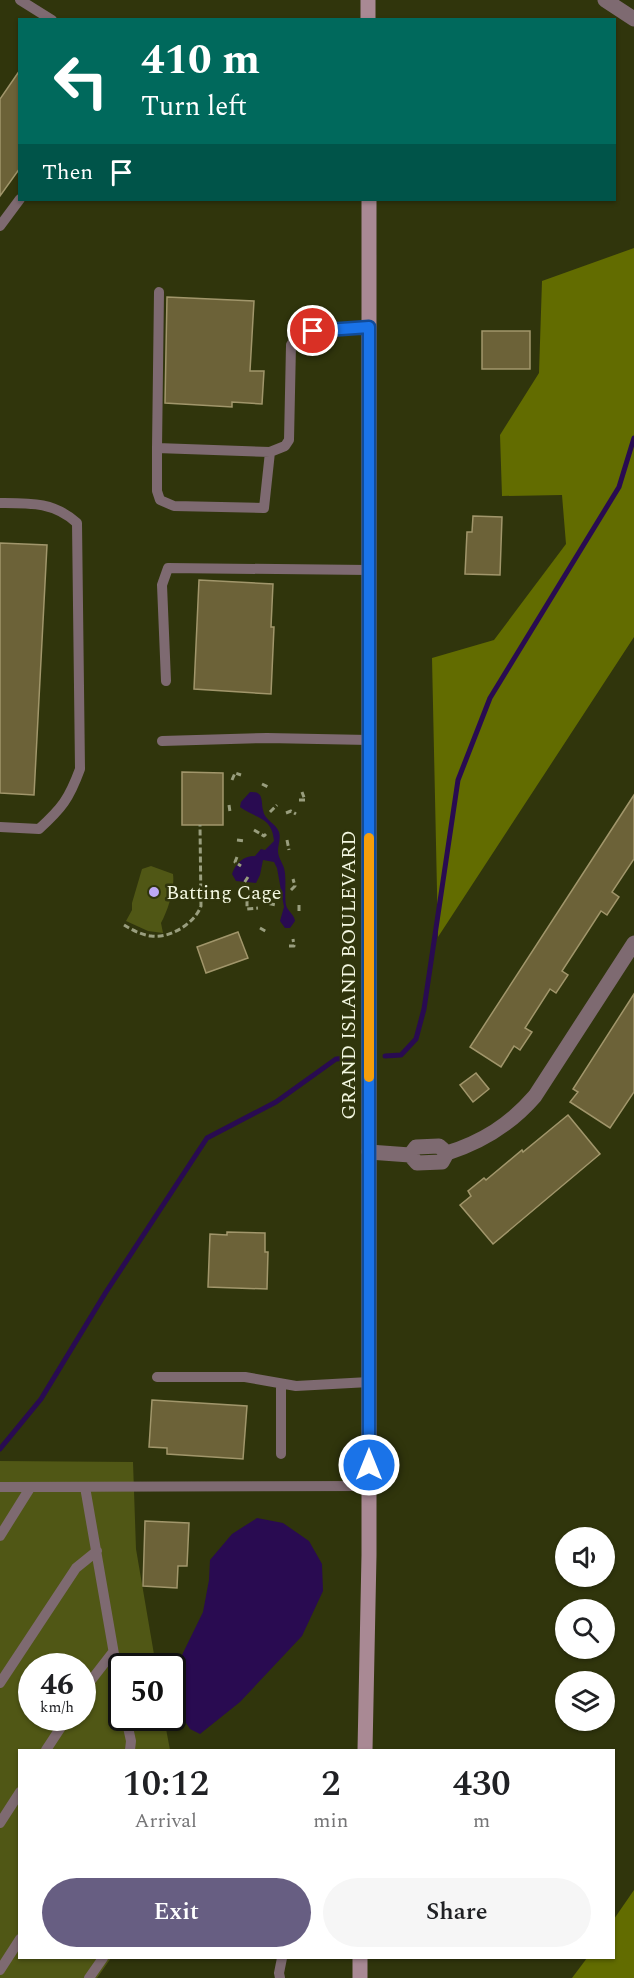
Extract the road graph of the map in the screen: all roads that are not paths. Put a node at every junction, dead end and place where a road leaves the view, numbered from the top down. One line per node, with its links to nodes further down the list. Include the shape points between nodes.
1 (20, 0): 4 (lane)
2 (368, 0): 5 (main road)
3 (605, 0): 6 (street)
4 (49, 18)
5 (369, 18)
6 (634, 19)
7 (19, 201): 9 (lane)
8 (369, 201): 11 (main road, GRAND ISLAND BOULEVARD)
9 (0, 226)
10 (159, 292): 12 (lane)
11 (369, 327): 13 (lane, via 313,331 296,337 291,345 289,440); 15 (main road, GRAND ISLAND BOULEVARD)
12 (157, 448): 13 (lane); 13 (lane, via 157,491 160,500 174,506 264,508)
13 (270, 452)
14 (0, 503): 19 (lane, via 56,508 77,523 80,769 62,808 39,829)
15 (369, 570): 16 (lane, via 168,568 162,585); 17 (main road, GRAND ISLAND BOULEVARD)
16 (166, 681)
17 (369, 740): 18 (lane); 21 (main road, GRAND ISLAND BOULEVARD)
18 (162, 741)
19 (0, 827)
20 (634, 943): 21 (street, via 535,1096 507,1125 447,1153 442,1162 417,1163 410,1155)
21 (369, 1152): 23 (main road, GRAND ISLAND BOULEVARD)
22 (157, 1377): 24 (lane, via 245,1377)
23 (369, 1382): 24 (lane); 26 (main road, GRAND ISLAND BOULEVARD)
24 (281, 1384): 25 (lane)
25 (281, 1454)
26 (369, 1486): 28 (lane); 39 (main road, GRAND ISLAND BOULEVARD)
27 (0, 1487): 29 (lane)
28 (85, 1487): 29 (lane); 31 (lane)
29 (30, 1488): 30 (lane)
30 (0, 1536)
31 (97, 1551): 32 (lane); 34 (lane, via 76,1568)
32 (113, 1652): 33 (lane)
33 (96, 1674)
34 (0, 1683)
35 (58, 1731): 37 (lane)
36 (129, 1731): 38 (lane)
37 (47, 1749)
38 (130, 1749)
39 (365, 1749)
40 (18, 1795): 41 (lane)
41 (0, 1823)
42 (18, 1942): 46 (lane)
43 (102, 1959): 47 (lane)
44 (282, 1959): 48 (lane)
45 (360, 1959): 49 (main road)
46 (0, 1970)
47 (90, 1978)
48 (280, 1978)
49 (360, 1978)

